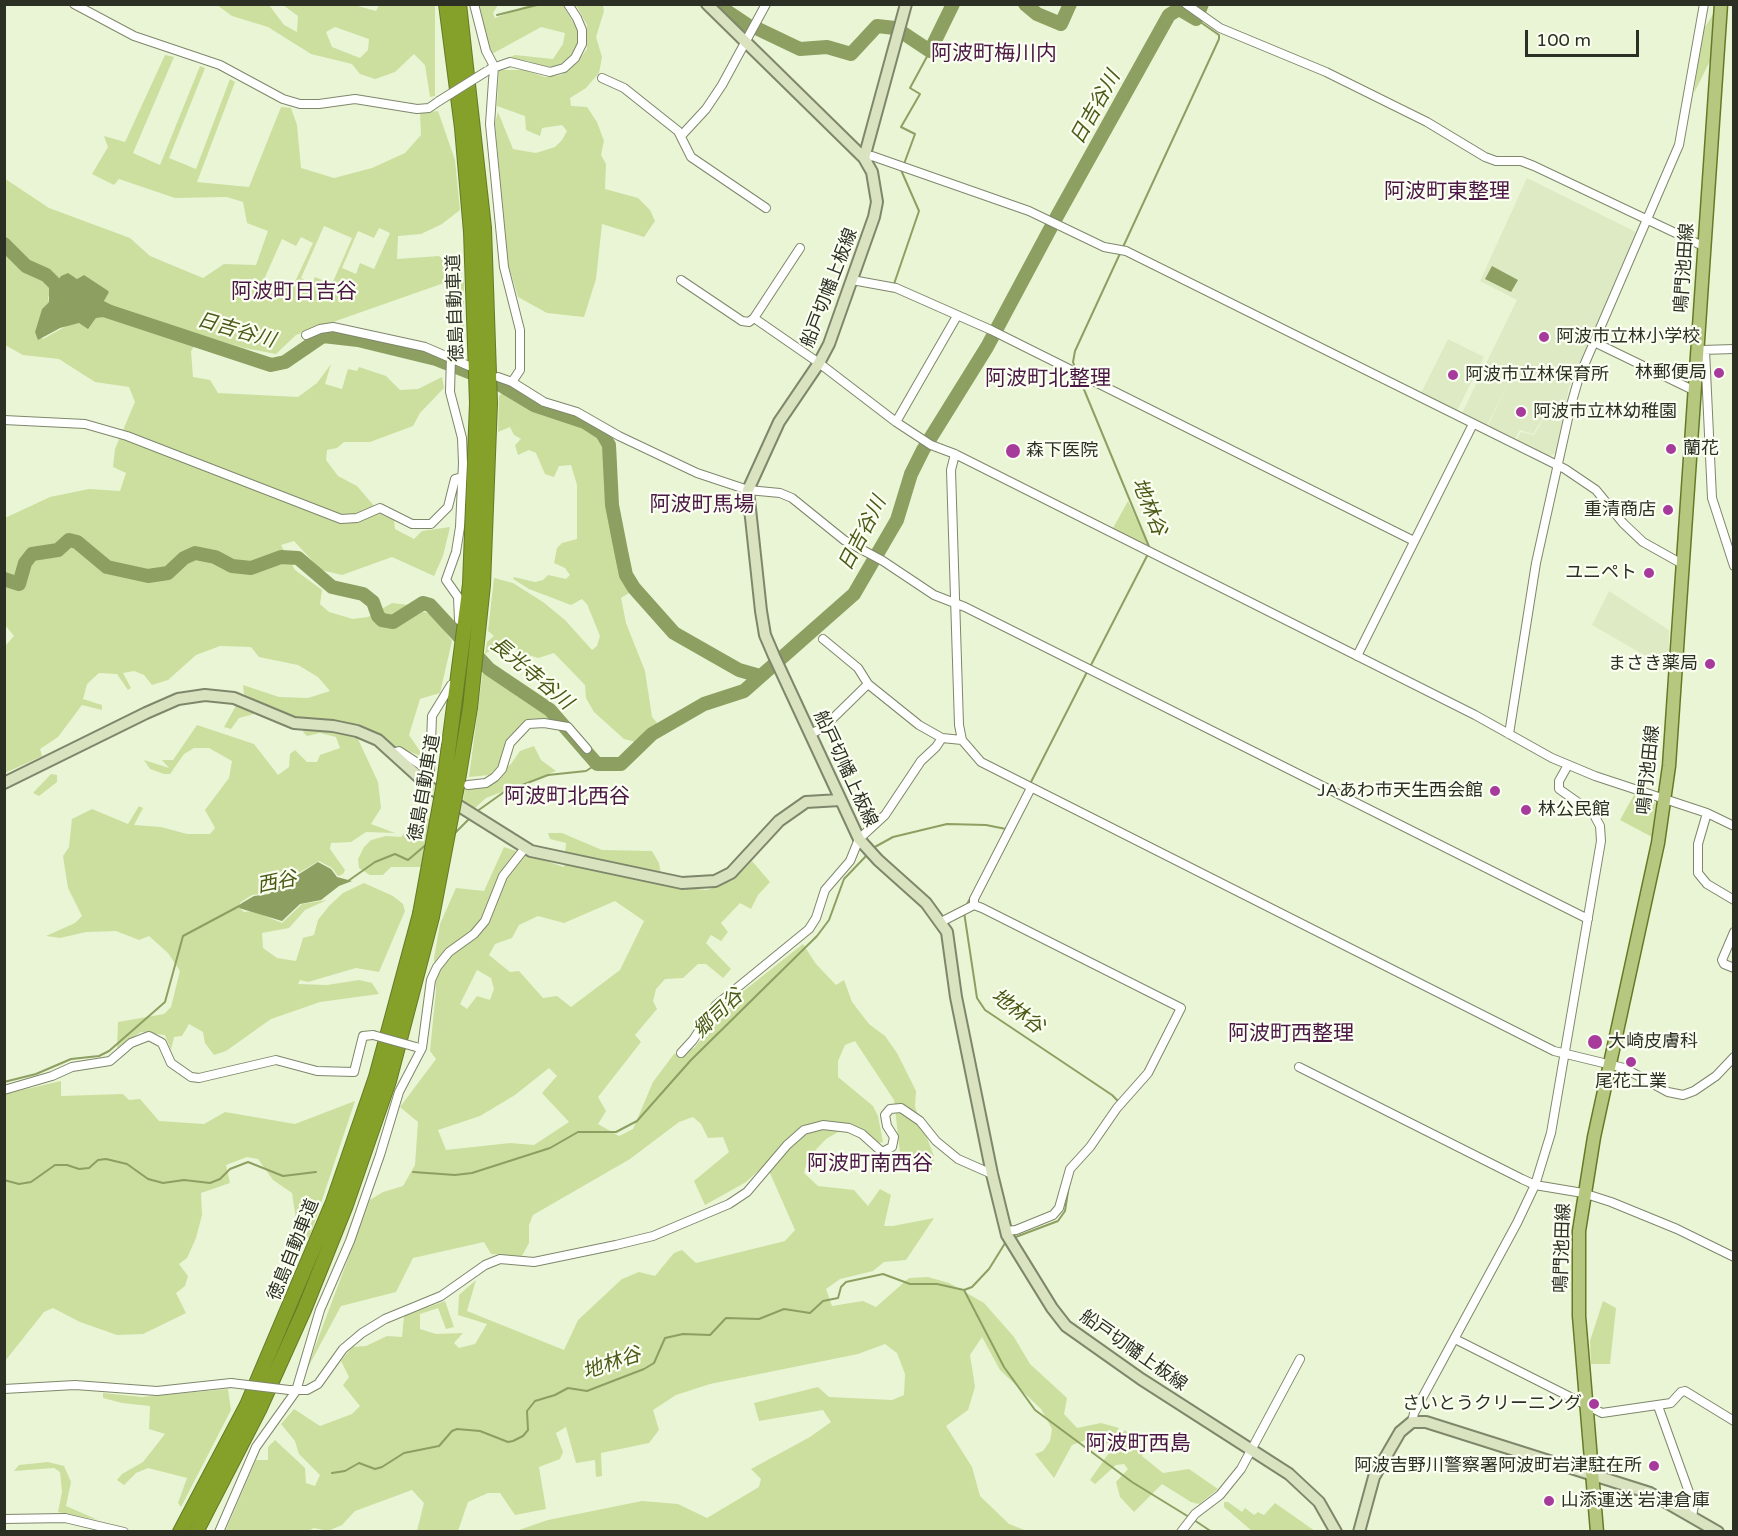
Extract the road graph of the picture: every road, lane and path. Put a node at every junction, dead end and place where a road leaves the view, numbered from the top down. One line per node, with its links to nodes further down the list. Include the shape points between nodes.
1 (74, 4): 13 (street, bridge, via 134,36 220,65 300,104 355,99 429,108)
2 (446, 4): 45 (highway, 徳島自動車道, via 462,128 474,286)
3 (459, 4): 45 (highway, 徳島自動車道, via 475,133 488,296 490,403)
4 (474, 4): 13 (street)
5 (568, 4): 13 (street, via 580,24 582,44 564,68 550,72 510,62)
6 (707, 4): 12 (main road, 船戸切幡上板線)
7 (766, 4): 12 (street)
8 (906, 4): 16 (main road)
9 (1186, 4): 18 (street, via 1220,28 1326,72 1427,122 1485,157 1534,166)
10 (1704, 4): 18 (street, via 1685,126)
11 (1721, 4): 19 (main road, 鳴門池田線)
12 (745, 42): 15 (street, via 712,101); 16 (main road, 船戸切幡上板線)
13 (490, 69): 33 (street, via 490,124 504,267 521,340 520,370)
14 (602, 78): 15 (street, via 647,104)
15 (681, 136): 17 (street, via 691,157)
16 (864, 158): 22 (main road, 船戸切幡上板線, via 872,172 877,202); 37 (street, via 872,156 1053,221)
17 (766, 208)
18 (1647, 221): 19 (street); 26 (street)
19 (1705, 247): 28 (main road, 鳴門池田線)
20 (800, 248): 24 (street)
21 (681, 280): 24 (street, via 742,321)
22 (852, 280): 23 (street, via 896,288); 30 (main road, 船戸切幡上板線)
23 (957, 316): 36 (street); 42 (street)
24 (754, 318): 30 (street)
25 (306, 336): 29 (street, via 333,327 425,347)
26 (1594, 342): 34 (street); 39 (street, via 1579,377)
27 (1734, 349): 28 (street)
28 (1701, 350): 34 (main road, 鳴門池田線); 44 (street, via 1712,498)
29 (451, 358): 31 (street); 40 (street, via 450,392 462,438)
30 (819, 363): 36 (street); 41 (main road, 船戸切幡上板線, via 779,422)
31 (469, 366)
32 (498, 377): 33 (street)
33 (512, 382): 41 (street, via 544,402 577,412 697,473)
34 (1695, 391): 43 (main road, 鳴門池田線)
35 (4, 420): 40 (street, via 85,424 126,436 341,519 357,518 380,508 412,524 431,524 448,507 455,479)
36 (896, 422): 38 (street, via 927,443)
37 (1473, 424): 39 (street); 42 (street)
38 (955, 454): 46 (street, via 951,470); 48 (street)
39 (1557, 465): 43 (street, via 1596,490 1643,542); 51 (street, via 1536,563)
40 (462, 477): 55 (street, via 460,527 446,580 458,597 458,634 451,690 432,716 430,771 399,751)
41 (748, 490): 46 (street, via 792,498 843,540); 50 (main road, 船戸切幡上板線, via 765,635)
42 (1414, 541): 48 (street)
43 (1684, 565): 60 (main road, 鳴門池田線)
44 (1734, 566)
45 (477, 584): 58 (highway, 徳島自動車道)
46 (955, 604): 53 (street); 69 (street)
47 (823, 639): 49 (street, via 858,668)
48 (1357, 656): 51 (street)
49 (868, 684): 50 (street, via 823,728); 52 (street, via 919,725)
50 (810, 734): 61 (main road, 船戸切幡上板線)
51 (1509, 734): 56 (street)
52 (942, 738): 53 (street); 65 (street, via 921,760)
53 (962, 740): 59 (street, via 981,762)
54 (587, 750): 58 (street, via 565,726 528,724 510,743 502,769 495,777 486,783)
55 (393, 753): 57 (main road, via 357,731 294,723 234,698 205,695 178,699 146,713); 64 (main road, via 417,777)
56 (1568, 765): 60 (street); 69 (street, via 1559,789 1586,806 1600,826)
57 (4, 783)
58 (456, 785): 68 (highway, 徳島自動車道, bridge)
59 (1030, 787): 67 (street); 75 (street)
60 (1665, 798): 62 (street); 77 (main road, 鳴門池田線)
61 (840, 800): 64 (main road, via 815,800 791,810 731,873 701,884 597,866); 65 (main road, 船戸切幡上板線)
62 (1707, 813): 63 (street); 66 (street, via 1698,844 1698,873 1707,884)
63 (1734, 826)
64 (521, 846): 73 (street, via 502,876 485,921 437,967)
65 (866, 847): 70 (main road, 船戸切幡上板線); 74 (street, via 825,890 809,929 716,1005)
66 (1734, 900)
67 (974, 905): 70 (street); 83 (street, via 1181,1008 1148,1073 1070,1169 1059,1208 1053,1215)
68 (426, 916): 98 (highway, 徳島自動車道, via 333,1202 247,1405); 99 (highway, 徳島自動車道, via 389,1081 346,1205 265,1397)
69 (1588, 919): 75 (street)
70 (941, 922): 80 (main road, 船戸切幡上板線, via 947,932 956,997)
71 (1734, 932): 72 (street, via 1722,960)
72 (1734, 968)
73 (419, 1047): 79 (street, bridge, via 363,1036 354,1072 317,1071 276,1060 199,1078 191,1077 171,1062 162,1043 149,1036 131,1043 110,1061 72,1067); 88 (street, via 399,1092)
74 (681, 1053)
75 (1564, 1055): 77 (street); 81 (street, via 1551,1133)
76 (1734, 1057): 77 (street, via 1716,1076 1683,1095 1668,1092)
77 (1610, 1064): 82 (main road, 鳴門池田線)
78 (1299, 1067): 81 (street)
79 (4, 1089)
80 (992, 1174): 83 (main road, 船戸切幡上板線); 88 (street, via 958,1159 901,1108 890,1109 885,1115 894,1137 892,1147 882,1152 849,1128 823,1125 804,1130 747,1192 729,1204 652,1236 534,1262 500,1259 485,1265 441,1296 362,1333 343,1349 318,1384)
81 (1535, 1185): 82 (street); 85 (street)
82 (1583, 1193): 84 (street, via 1677,1229); 89 (main road, 鳴門池田線, via 1578,1270)
83 (1008, 1236): 93 (main road, 船戸切幡上板線, via 1066,1326)
84 (1734, 1257)
85 (1455, 1339): 89 (street); 92 (street)
86 (1299, 1359): 93 (street)
87 (4, 1389): 88 (street, bridge, via 75,1384 157,1391 231,1383)
88 (293, 1391): 100 (street, via 256,1447)
89 (1587, 1405): 90 (street, via 1602,1413); 94 (main road, 鳴門池田線)
90 (1658, 1406): 91 (street, via 1671,1403 1685,1392); 95 (street, via 1694,1506)
91 (1734, 1421)
92 (1412, 1422): 94 (main road, via 1426,1422); 103 (main road, via 1400,1432 1374,1478)
93 (1251, 1451): 101 (street, via 1220,1495); 102 (main road, 船戸切幡上板線, via 1305,1488 1319,1502)
94 (1593, 1475): 95 (main road, via 1650,1493); 104 (main road, 鳴門池田線)
95 (1692, 1516): 105 (main road)
96 (4, 1519): 97 (street, via 65,1518)
97 (124, 1532)
98 (180, 1532)
99 (196, 1532)
100 (219, 1532)
101 (1181, 1532)
102 (1336, 1532)
103 (1359, 1532)
104 (1597, 1532)
105 (1718, 1532)

